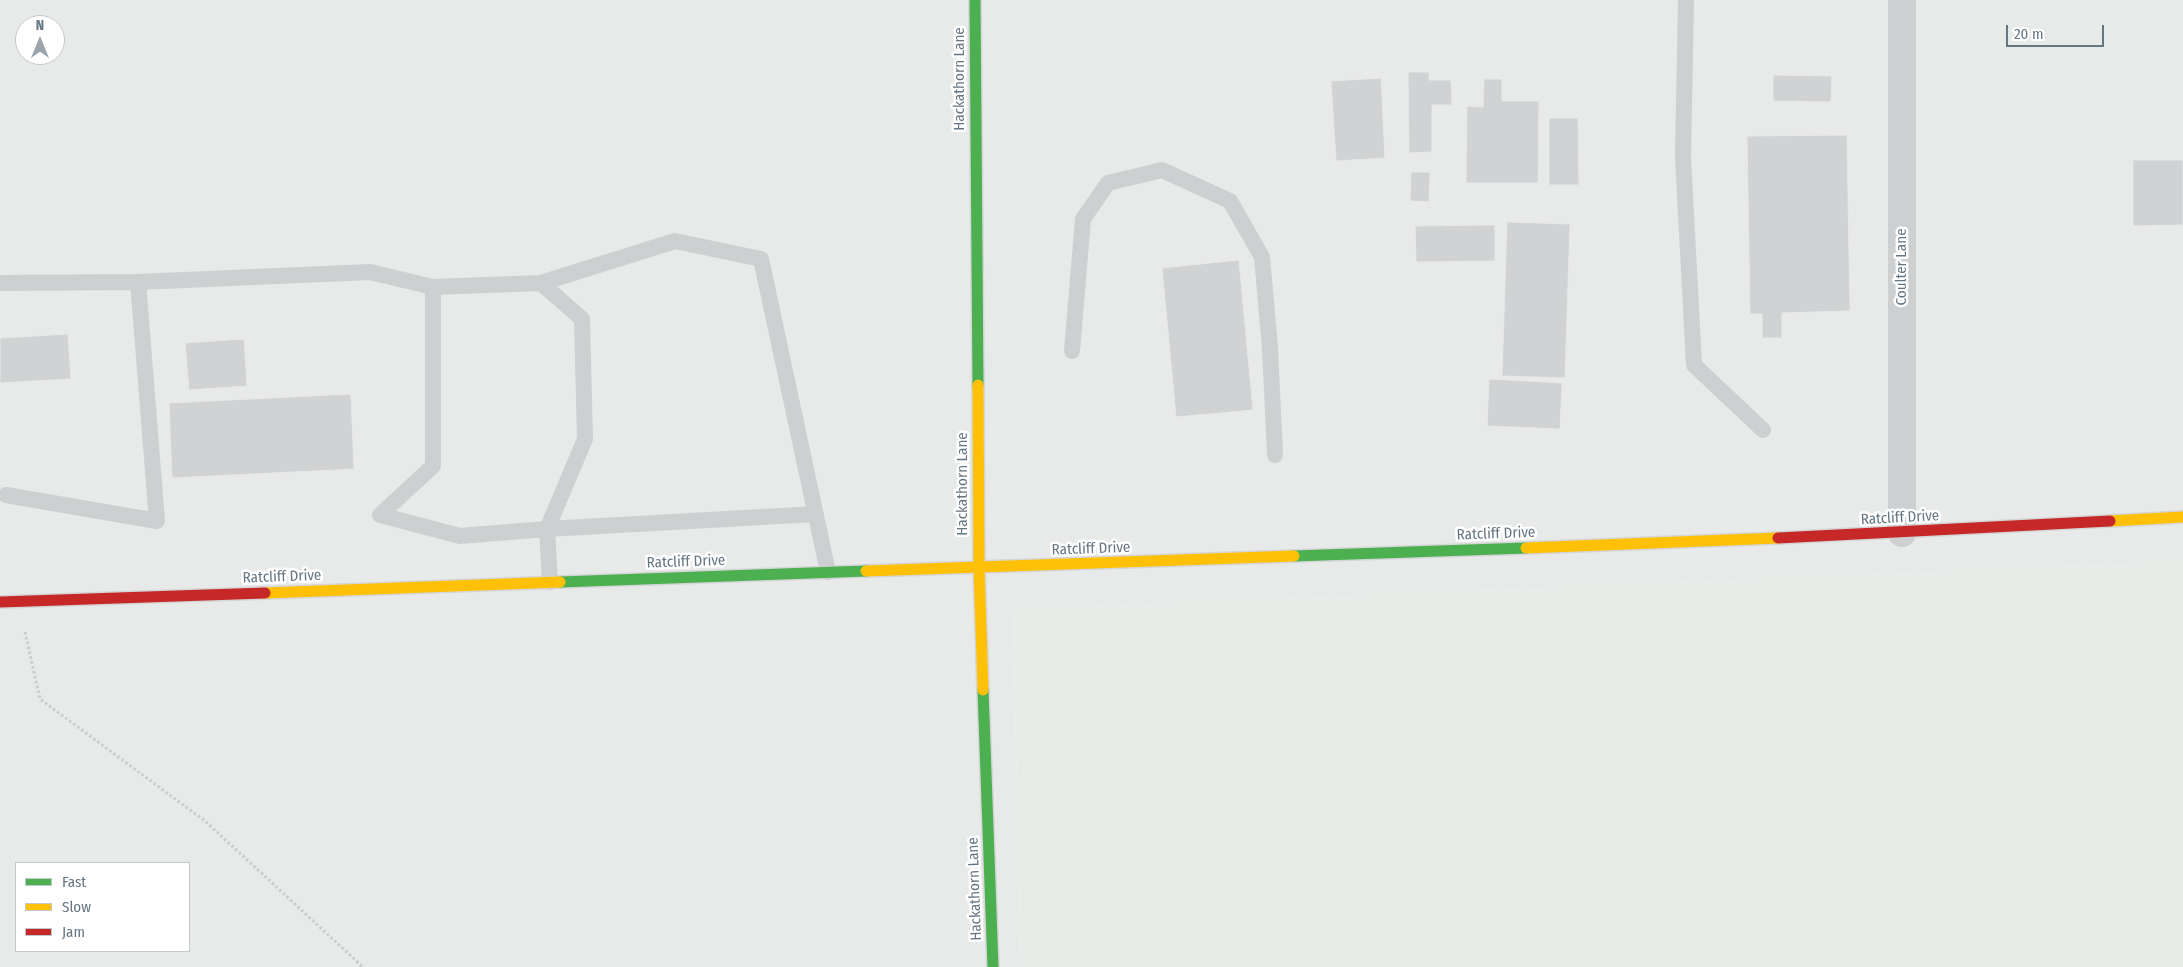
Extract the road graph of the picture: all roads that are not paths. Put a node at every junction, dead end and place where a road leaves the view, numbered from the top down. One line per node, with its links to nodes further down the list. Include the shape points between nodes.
1 (975, 0): 16 (street, Hackathorn Lane)
2 (1686, 0): 9 (lane, via 1683,157 1694,365)
3 (1902, 0): 15 (street, Coulter Lane)
4 (138, 282): 5 (lane); 7 (lane, via 370,272); 11 (lane, via 157,521)
5 (0, 283)
6 (541, 283): 7 (lane); 12 (lane, via 675,241 761,259); 14 (lane, via 582,319 586,439)
7 (434, 287): 14 (lane, via 433,466 380,515 460,536)
8 (1072, 351): 10 (lane, via 1083,218 1108,183 1162,170 1230,201 1262,257)
9 (1763, 430)
10 (1275, 455)
11 (6, 495)
12 (816, 514): 14 (lane); 17 (lane)
13 (2183, 517): 15 (street, Ratcliff Drive)
14 (547, 529): 18 (lane)
15 (1902, 533): 16 (street, Ratcliff Drive)
16 (979, 568): 17 (street, Ratcliff Drive); 20 (street, Hackathorn Lane)
17 (828, 572): 18 (street, Ratcliff Drive)
18 (550, 582): 19 (street, Ratcliff Drive)
19 (0, 602)
20 (993, 967)

